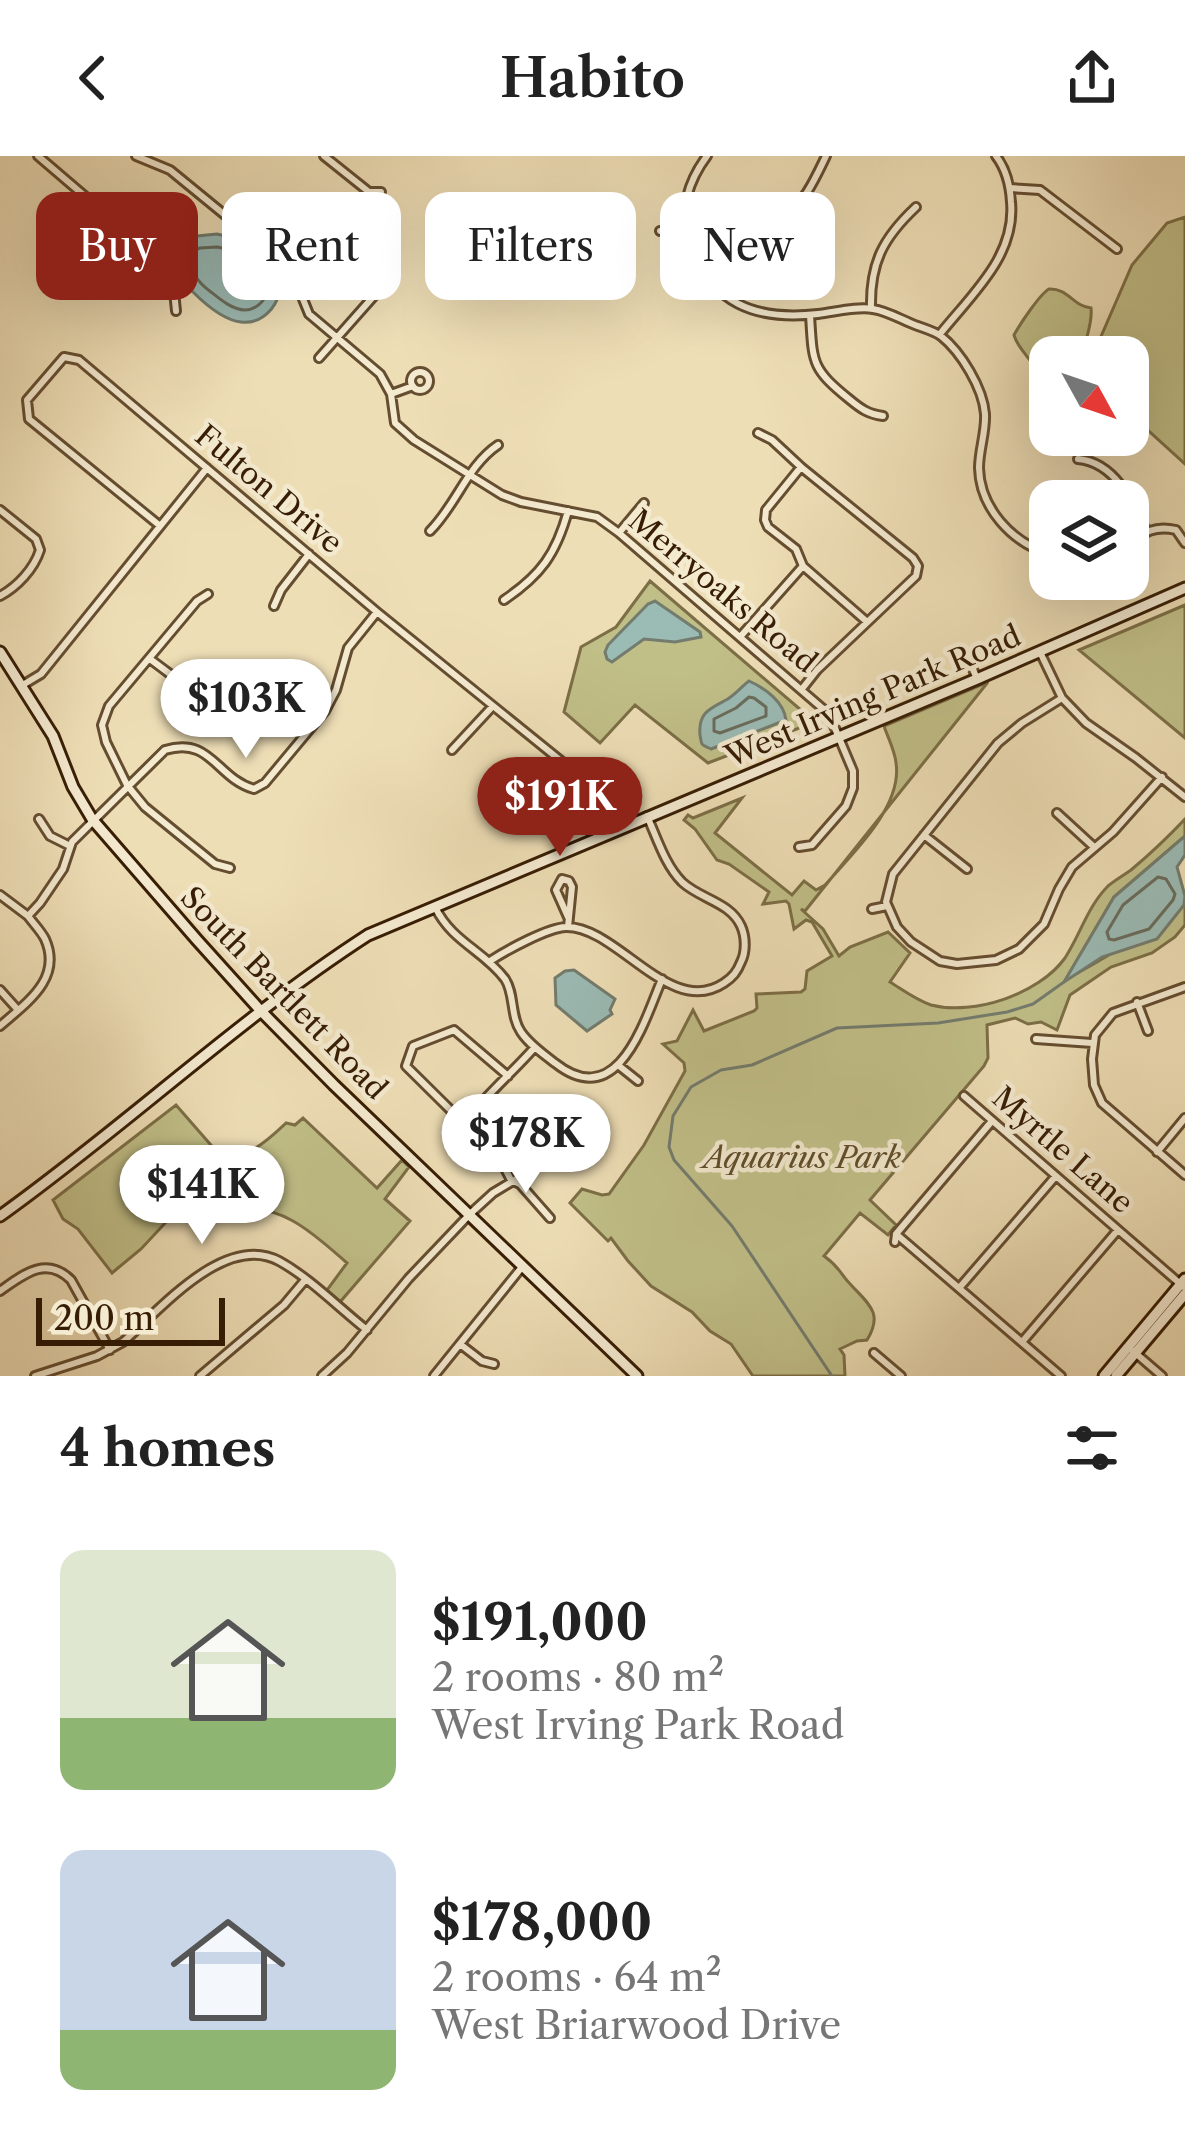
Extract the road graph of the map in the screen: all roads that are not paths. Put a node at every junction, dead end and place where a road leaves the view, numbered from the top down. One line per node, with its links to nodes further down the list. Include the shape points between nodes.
1 (38, 156): 16 (street, via 163,263)
2 (136, 156): 19 (street, Merryoaks Road, via 170,170 274,245 309,314)
3 (324, 156): 8 (street)
4 (707, 156): 9 (street)
5 (826, 156): 10 (street)
6 (996, 156): 7 (street)
7 (1010, 188): 12 (street, via 1040,190); 18 (street, via 1008,244)
8 (369, 192)
9 (689, 192)
10 (807, 192)
11 (916, 207): 15 (street, via 880,251)
12 (1117, 249)
13 (370, 300): 19 (street)
14 (730, 300): 17 (street, via 762,314)
15 (871, 308): 17 (street); 18 (street)
16 (176, 310)
17 (810, 315): 23 (street, via 821,376 868,414)
18 (940, 334): 39 (street, via 980,394 983,495 998,520)
19 (338, 337): 20 (street); 22 (street, Merryoaks Road)
20 (320, 358)
21 (413, 386): 22 (street)
22 (391, 394): 29 (street, Merryoaks Road, via 395,423)
23 (884, 416)
24 (758, 433): 27 (street)
25 (498, 445): 29 (street)
26 (1078, 459): 30 (street)
27 (801, 467): 41 (street, via 765,520); 48 (street, via 914,557 916,575)
28 (206, 468): 34 (street); 34 (street, Fulton Drive, via 79,360 64,357 27,400 29,419); 40 (street, Fulton Drive)
29 (469, 475): 33 (street, Merryoaks Road, via 520,502); 36 (street)
30 (1113, 480)
31 (644, 503): 37 (street)
32 (0, 510): 44 (street, via 40,550)
33 (568, 511): 37 (street, Merryoaks Road); 45 (street, via 542,568)
34 (159, 525): 57 (street, via 41,674)
35 (1149, 529): 38 (street, via 1176,530)
36 (430, 531)
37 (619, 533): 49 (street, Merryoaks Road)
38 (1185, 543)
39 (1029, 544)
40 (308, 554): 46 (street); 47 (street, Fulton Drive)
41 (803, 566): 48 (street); 49 (street)
42 (1185, 588): 52 (main road, West Irving Park Road)
43 (208, 594): 53 (street)
44 (0, 596)
45 (504, 600)
46 (274, 606)
47 (376, 612): 60 (street, Fulton Drive); 62 (street, via 348,648 336,689)
48 (866, 621): 58 (street)
49 (740, 637): 58 (street, Merryoaks Road)
50 (958, 649): 56 (street)
51 (0, 652): 54 (main road, South Bartlett Road)
52 (1040, 652): 56 (main road, West Irving Park Road); 59 (street)
53 (150, 659): 55 (street); 67 (street, via 102,725)
54 (6, 670): 57 (main road, South Bartlett Road)
55 (170, 674)
56 (977, 680): 63 (main road, West Irving Park Road)
57 (21, 686): 72 (main road, South Bartlett Road)
58 (802, 689): 63 (street, Merryoaks Road)
59 (1062, 698): 66 (street); 75 (street, via 998,743)
60 (492, 706): 64 (street); 65 (street, Fulton Drive)
61 (276, 707): 62 (street)
62 (305, 734): 67 (street, via 254,789 182,745)
63 (839, 736): 71 (main road, West Irving Park Road); 77 (street, via 853,788 812,844)
64 (452, 749)
65 (580, 777): 69 (street, via 540,801); 74 (street, Fulton Drive)
66 (1162, 777): 68 (street); 78 (street)
67 (127, 785): 72 (street); 79 (street, via 197,850)
68 (1185, 797)
69 (513, 804)
70 (1057, 813): 78 (street)
71 (646, 816): 74 (main road, West Irving Park Road); 89 (street, via 668,863 684,883 730,911 744,940 735,975 714,989 689,992)
72 (92, 819): 76 (street); 94 (main road, South Bartlett Road)
73 (40, 824): 76 (street, via 50,840)
74 (610, 831): 82 (main road, West Irving Park Road)
75 (923, 835): 80 (street); 83 (street, via 893,874)
76 (70, 846): 85 (street)
77 (800, 847)
78 (1094, 847): 83 (street, via 1064,880 1035,935 1009,956 957,964 930,956)
79 (230, 868)
80 (967, 869)
81 (0, 895): 85 (street)
82 (435, 907): 88 (street, via 444,926); 94 (main road, West Irving Park Road, via 368,934)
83 (887, 907): 84 (street)
84 (872, 908)
85 (28, 916): 93 (street, via 51,965)
86 (568, 917): 86 (street, via 571,883 562,879 556,890); 87 (street)
87 (568, 927): 88 (street); 89 (street)
88 (490, 961): 99 (street, via 509,985 518,1029)
89 (662, 979): 100 (street, via 638,1040)
90 (1185, 987): 92 (street)
91 (0, 990): 93 (street)
92 (1138, 1003): 96 (street); 98 (street, via 1105,1020)
93 (18, 1010): 95 (street)
94 (260, 1010): 112 (main road, South Bartlett Road); 113 (main road, West Irving Park Road)
95 (0, 1026)
96 (1148, 1031)
97 (1036, 1039): 98 (street)
98 (1093, 1043): 108 (street, via 1102,1102)
99 (535, 1047): 100 (street, via 585,1078); 101 (street)
100 (618, 1065): 102 (street)
101 (508, 1076): 106 (street); 106 (street, via 454,1030 413,1046 406,1066)
102 (638, 1081)
103 (964, 1096): 105 (street, Myrtle Lane)
104 (1185, 1118): 108 (street)
105 (992, 1121): 110 (street, Myrtle Lane); 119 (street, via 895,1238)
106 (465, 1122): 111 (street)
107 (567, 1146): 111 (street, via 552,1148)
108 (1157, 1152): 109 (street)
109 (1185, 1175)
110 (1056, 1176): 115 (street, Myrtle Lane); 119 (street)
111 (511, 1180): 112 (street); 114 (street)
112 (470, 1214): 116 (main road, South Bartlett Road); 121 (street)
113 (0, 1216)
114 (550, 1218)
115 (1118, 1230): 118 (street, Myrtle Lane); 122 (street)
116 (522, 1267): 123 (street); 132 (main road, South Bartlett Road)
117 (305, 1280): 121 (street); 124 (street, via 264,1256 223,1260); 129 (street)
118 (1184, 1286): 125 (main road)
119 (960, 1287): 122 (street)
120 (0, 1291): 124 (street, via 43,1267 64,1273)
121 (367, 1330): 130 (street)
122 (1022, 1342): 134 (street)
123 (460, 1344): 127 (street); 131 (street)
124 (110, 1350): 128 (street)
125 (1132, 1350): 135 (main road); 136 (main road); 137 (street)
126 (874, 1353): 133 (street)
127 (494, 1364)
128 (35, 1376)
129 (200, 1376)
130 (322, 1376)
131 (434, 1376)
132 (637, 1376)
133 (901, 1376)
134 (1061, 1376)
135 (1103, 1376)
136 (1116, 1376)
137 (1162, 1376)

